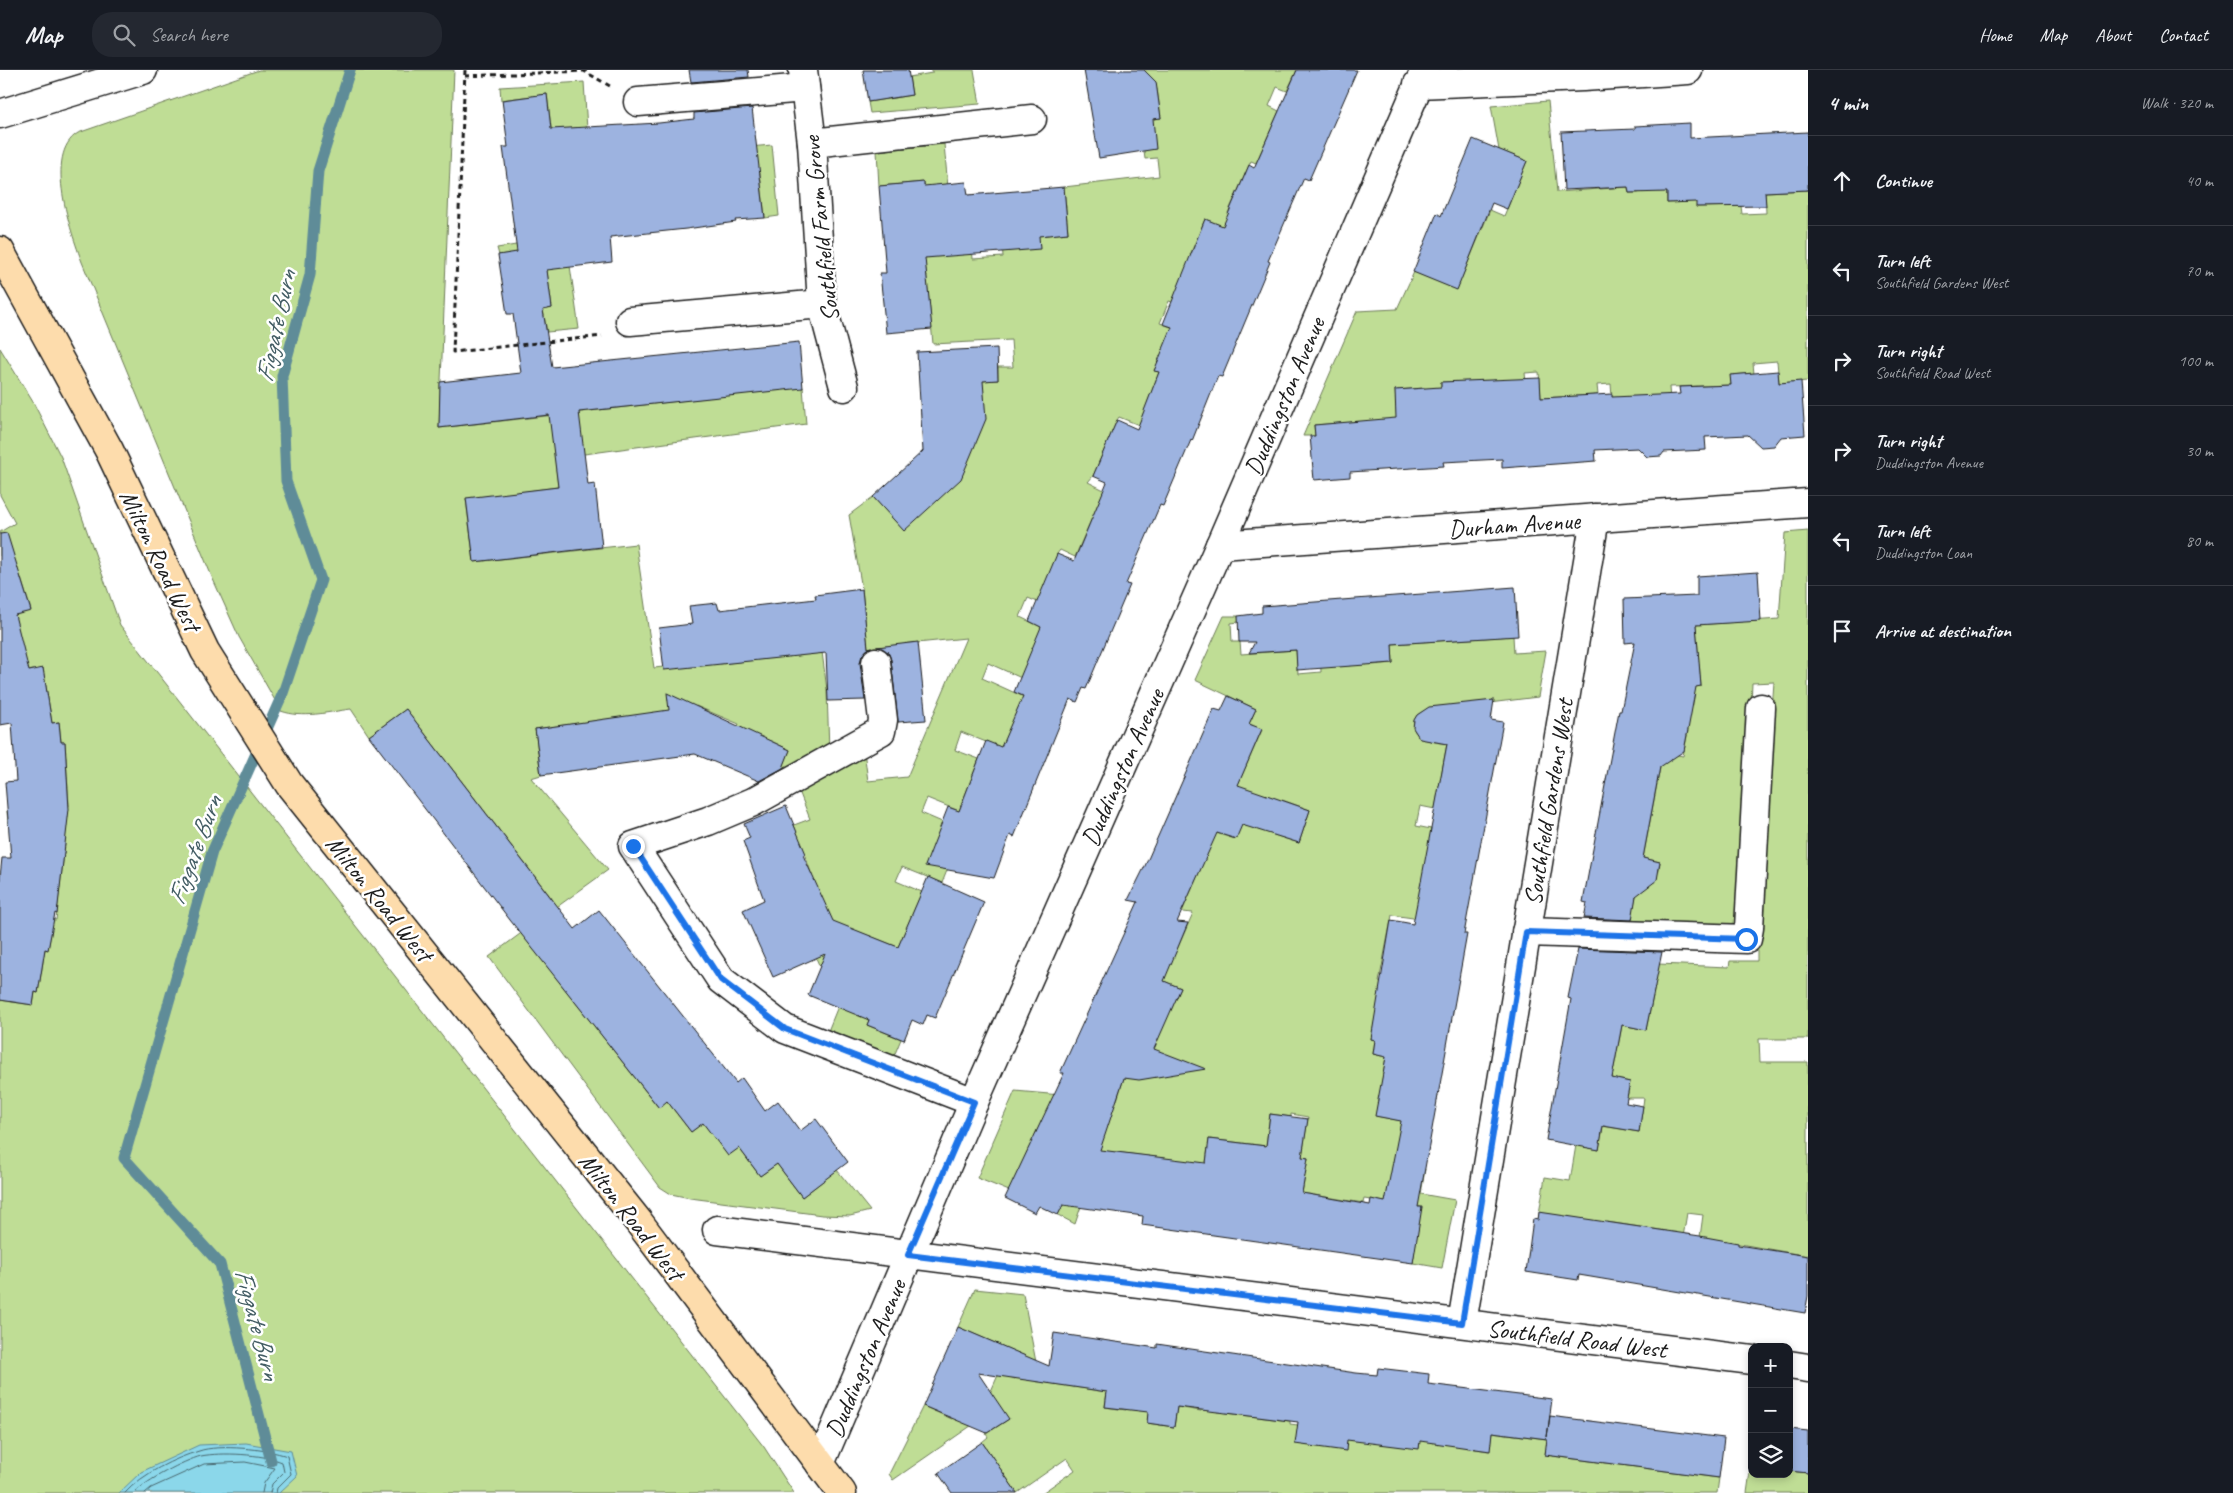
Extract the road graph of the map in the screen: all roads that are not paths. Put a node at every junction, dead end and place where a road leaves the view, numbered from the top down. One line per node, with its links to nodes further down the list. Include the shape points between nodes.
1 (143, 70): 6 (street)
2 (1688, 70): 3 (street, via 1583,78)
3 (1422, 77): 15 (street, Duddingston Avenue)
4 (804, 79): 5 (street); 8 (street, Southfield Farm Grove)
5 (638, 102)
6 (0, 114)
7 (1032, 119): 8 (street)
8 (812, 143): 10 (street, Southfield Farm Grove)
9 (0, 251): 26 (main road, Milton Road West, via 109,450 205,651 289,784 638,1221)
10 (822, 304): 11 (street); 12 (street, Southfield Farm Grove)
11 (630, 321)
12 (844, 387)
13 (1808, 503): 14 (street, Durham Avenue)
14 (1595, 518): 15 (street, Durham Avenue); 18 (street, Southfield Gardens West)
15 (1220, 545): 19 (street, Duddingston Avenue)
16 (876, 662): 19 (street, via 883,720 881,731 753,802 633,846 721,980 785,1029)
17 (1761, 708): 18 (street, via 1746,939)
18 (1526, 932): 22 (street, Southfield Gardens West)
19 (974, 1102): 21 (street, Duddingston Avenue)
20 (717, 1230): 21 (street, Southfield Road West)
21 (908, 1255): 22 (street, Southfield Road West); 26 (street, Duddingston Avenue)
22 (1462, 1323): 23 (street, Southfield Road West)
23 (1748, 1359)
24 (1793, 1366): 25 (street)
25 (1808, 1368)
26 (820, 1464): 27 (main road, Milton Road West)
27 (842, 1493)

